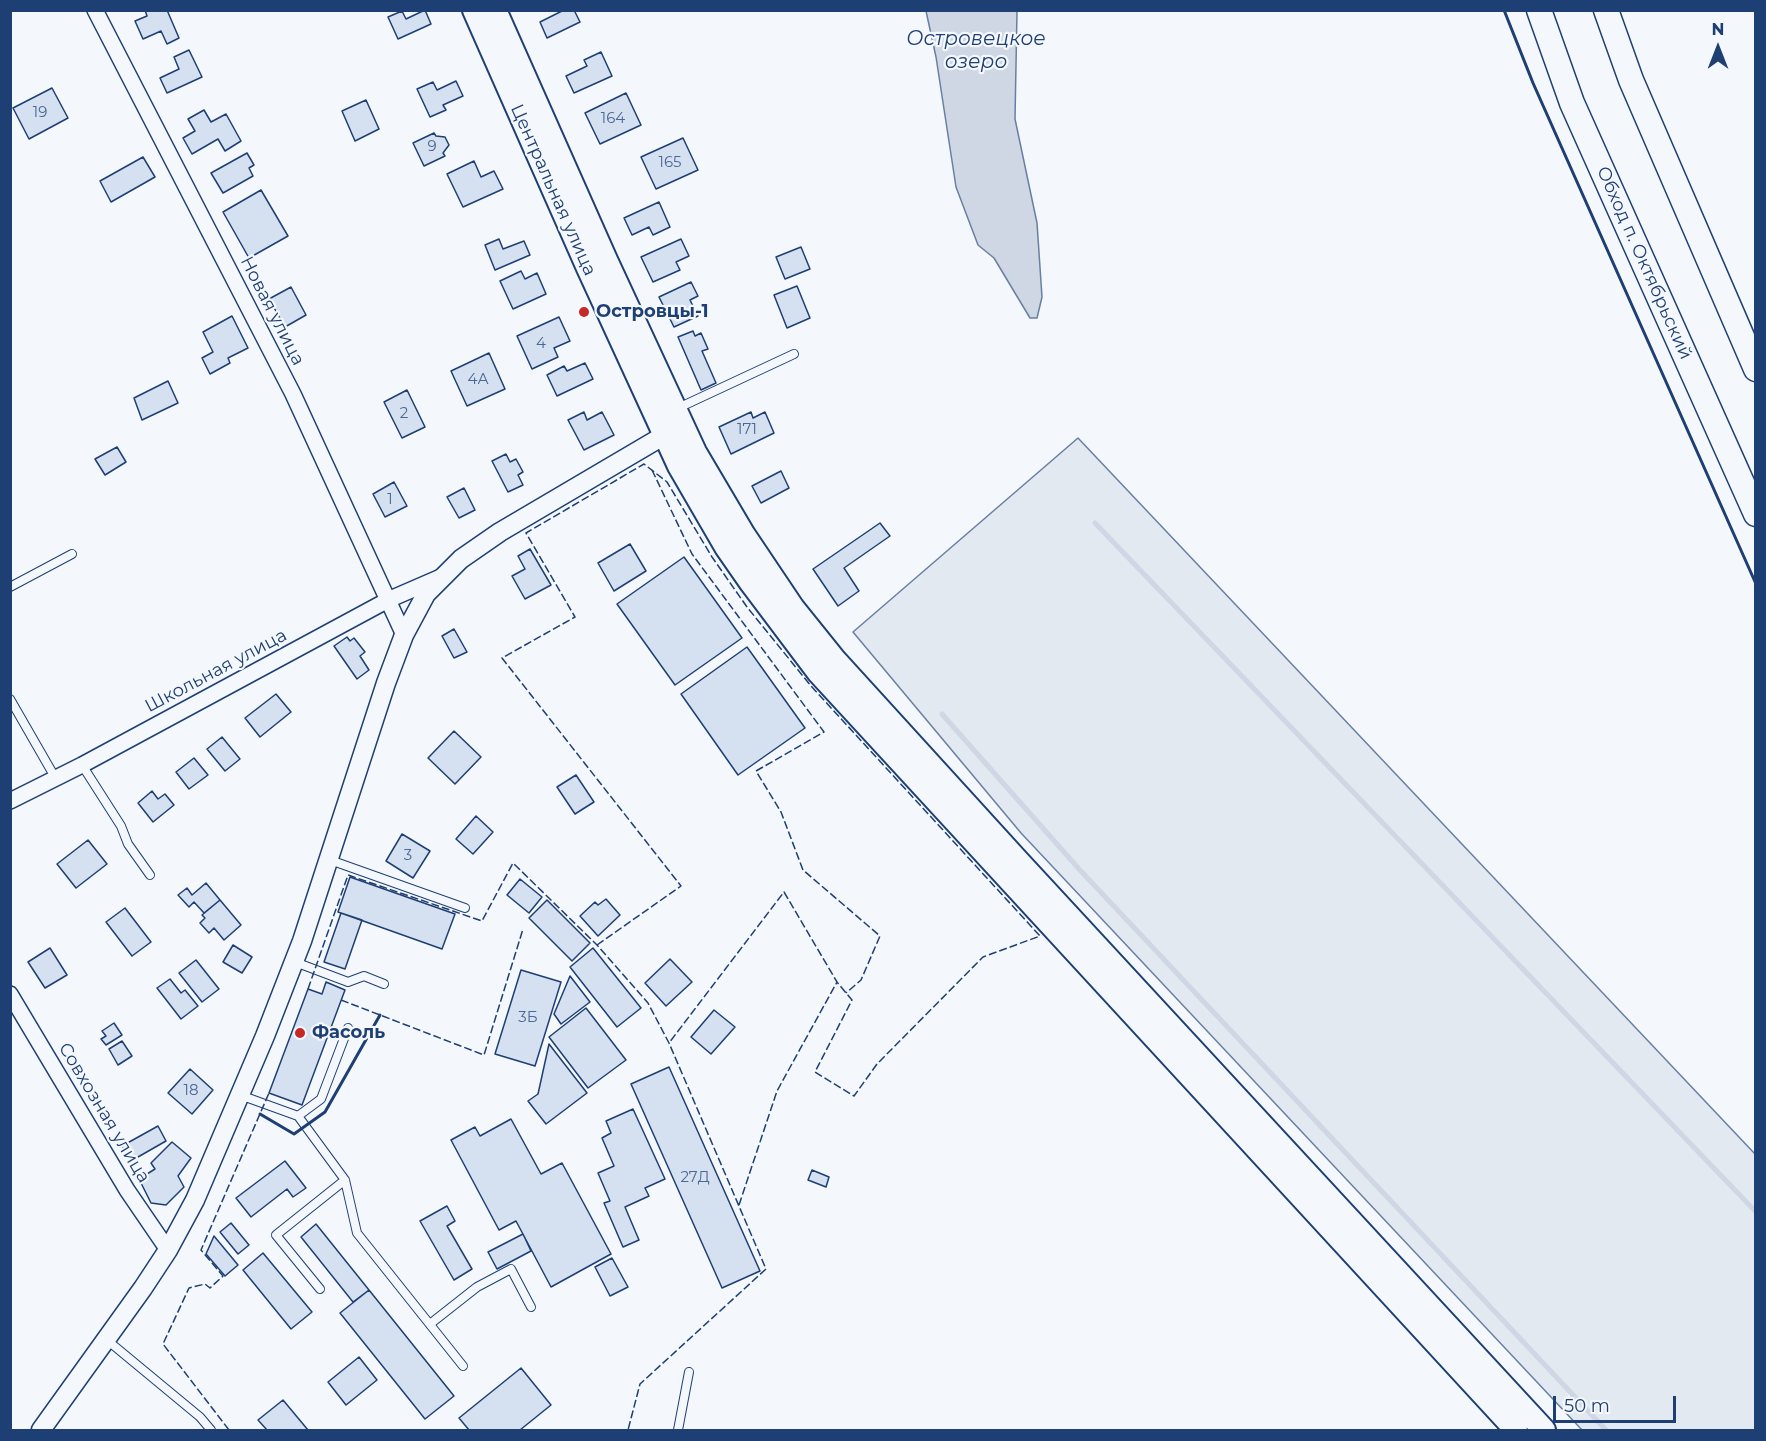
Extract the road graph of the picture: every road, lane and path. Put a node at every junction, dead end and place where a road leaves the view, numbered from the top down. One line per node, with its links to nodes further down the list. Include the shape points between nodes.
1 (95, 10): 13 (street, Новая улица, via 293,394)
2 (474, 10): 8 (main road, Центральная улица, via 588,268)
3 (495, 10): 8 (main road, Центральная улица)
4 (1539, 10): 9 (highway, Обход п. Октябрьский, via 1572,103)
5 (1606, 10): 7 (highway, via 1631,80)
6 (794, 354): 8 (lane)
7 (1755, 369)
8 (674, 423): 11 (street, via 548,512 500,531); 39 (main road, via 679,466 726,546 818,672); 40 (main road, via 793,608 834,659)
9 (1755, 514)
10 (72, 554): 12 (lane)
11 (441, 577): 13 (street, Школьная улица); 14 (street, via 426,594)
12 (10, 587)
13 (388, 600): 14 (street, Новая улица); 16 (street, Школьная улица)
14 (404, 634): 19 (street)
15 (10, 699): 17 (lane)
16 (82, 765): 17 (street, Школьная улица); 20 (lane)
17 (56, 779): 18 (street, Школьная улица)
18 (10, 801)
19 (328, 860): 21 (lane); 22 (street)
20 (150, 875)
21 (465, 908)
22 (294, 962): 23 (lane, via 348,982 364,976); 26 (street)
23 (384, 984)
24 (10, 994): 29 (street, Совхозная улица, via 127,1190)
25 (348, 1028): 27 (lane, via 321,1099)
26 (240, 1095): 27 (lane); 29 (street, via 195,1200)
27 (298, 1116): 28 (lane)
28 (345, 1180): 30 (lane, via 276,1235); 32 (lane, via 357,1233)
29 (168, 1250): 33 (street)
30 (320, 1289)
31 (531, 1307): 32 (lane, via 511,1269 477,1287)
32 (430, 1324): 34 (lane)
33 (107, 1340): 36 (street); 37 (lane, via 200,1417)
34 (463, 1366)
35 (689, 1372): 38 (lane)
36 (41, 1431)
37 (211, 1431)
38 (678, 1431)
39 (1516, 1431)
40 (1544, 1431)

